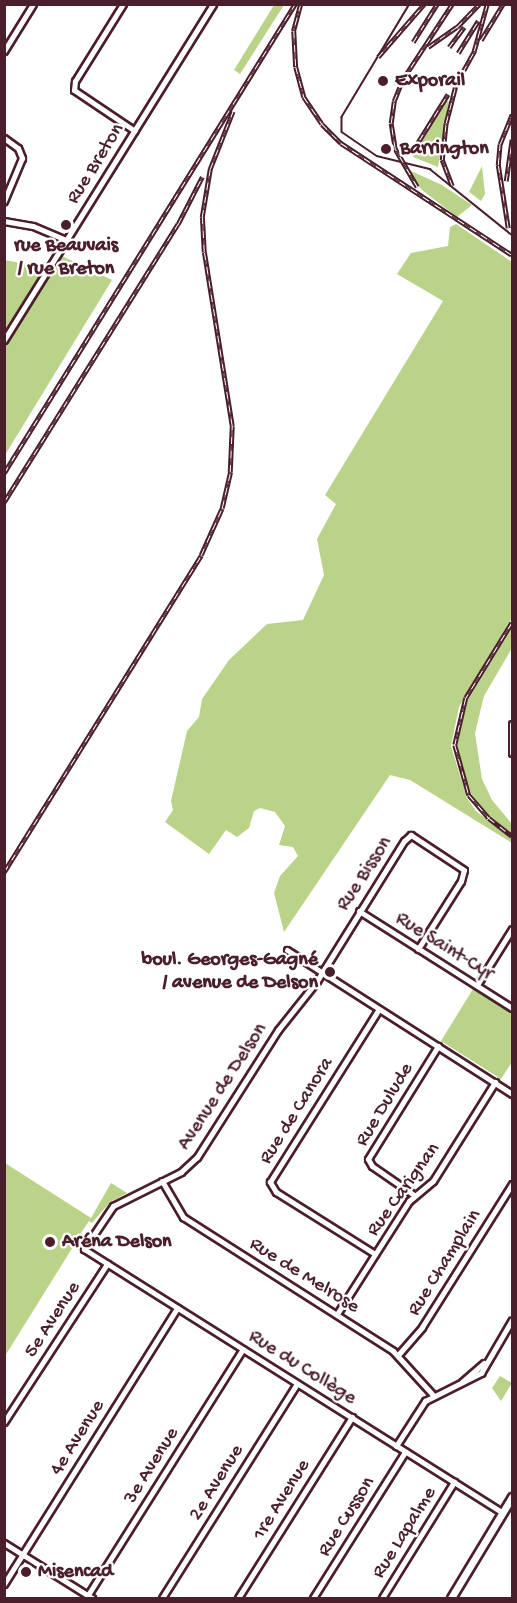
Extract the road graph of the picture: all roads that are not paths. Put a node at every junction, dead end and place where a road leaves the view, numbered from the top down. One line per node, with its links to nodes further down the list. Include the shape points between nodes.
1 (33, 4): 4 (street)
2 (123, 4): 5 (street, via 74,87 78,95)
3 (213, 4): 5 (street, Rue Breton)
4 (4, 51)
5 (135, 131): 9 (street, Rue Breton)
6 (4, 138): 7 (street, via 18,148 22,162)
7 (4, 201)
8 (4, 221): 9 (street, via 33,226)
9 (66, 240): 10 (street, Rue Breton)
10 (4, 340)
11 (513, 724): 12 (street)
12 (513, 753)
13 (359, 911): 15 (street, Rue Saint-Cyr); 15 (street, Rue Bisson, via 409,836 458,863 463,868 463,878); 17 (street, Rue Bisson)
14 (513, 929): 18 (street)
15 (418, 949): 18 (street, Rue Saint-Cyr)
16 (287, 950): 17 (street)
17 (321, 972): 20 (street); 24 (street, Avenue de Delson, via 278,1030 197,1157 187,1168)
18 (477, 986): 19 (street, Rue Saint-Cyr)
19 (513, 1008)
20 (379, 1009): 21 (street); 28 (street, Rue de Canora, via 270,1182 276,1192)
21 (438, 1046): 22 (street); 26 (street, Rue Dulude, via 368,1159 372,1167)
22 (495, 1082): 23 (street); 26 (street, Rue Carignan, via 433,1181)
23 (513, 1094)
24 (162, 1181): 27 (street, Avenue de Delson, via 113,1206); 31 (street, Rue de Melrose, via 183,1217)
25 (513, 1184): 34 (street, Rue Champlain, via 422,1327)
26 (414, 1195): 28 (street, Rue Carignan)
27 (84, 1249): 29 (street, Rue du Collège)
28 (375, 1254): 31 (street, Rue Carignan)
29 (107, 1264): 30 (street, Rue du Collège); 38 (street, 5e Avenue)
30 (177, 1308): 33 (street, Rue du Collège); 45 (street, 4e Avenue)
31 (337, 1314): 34 (street, Rue de Melrose)
32 (513, 1320): 36 (street, via 478,1376)
33 (243, 1349): 35 (street, Rue du Collège); 47 (street, 3e Avenue)
34 (398, 1355): 36 (street, Rue de Melrose)
35 (297, 1383): 37 (street, Rue du Collège); 48 (street, 2e Avenue)
36 (434, 1396): 39 (street, via 423,1404)
37 (352, 1417): 39 (street, Rue du Collège); 49 (street, 1re Avenue)
38 (4, 1422)
39 (396, 1446): 40 (street, Rue du Collège)
40 (405, 1452): 41 (street, Rue du Collège); 50 (street, Rue Cusson)
41 (454, 1482): 43 (street, Rue du Collège); 51 (street, Rue Lapalme)
42 (513, 1497): 43 (street)
43 (503, 1513): 52 (street)
44 (4, 1543): 45 (street)
45 (23, 1555): 46 (street, 4e Avenue); 47 (street)
46 (4, 1584)
47 (89, 1598)
48 (162, 1599)
49 (238, 1599)
50 (313, 1599)
51 (382, 1599)
52 (451, 1599)

